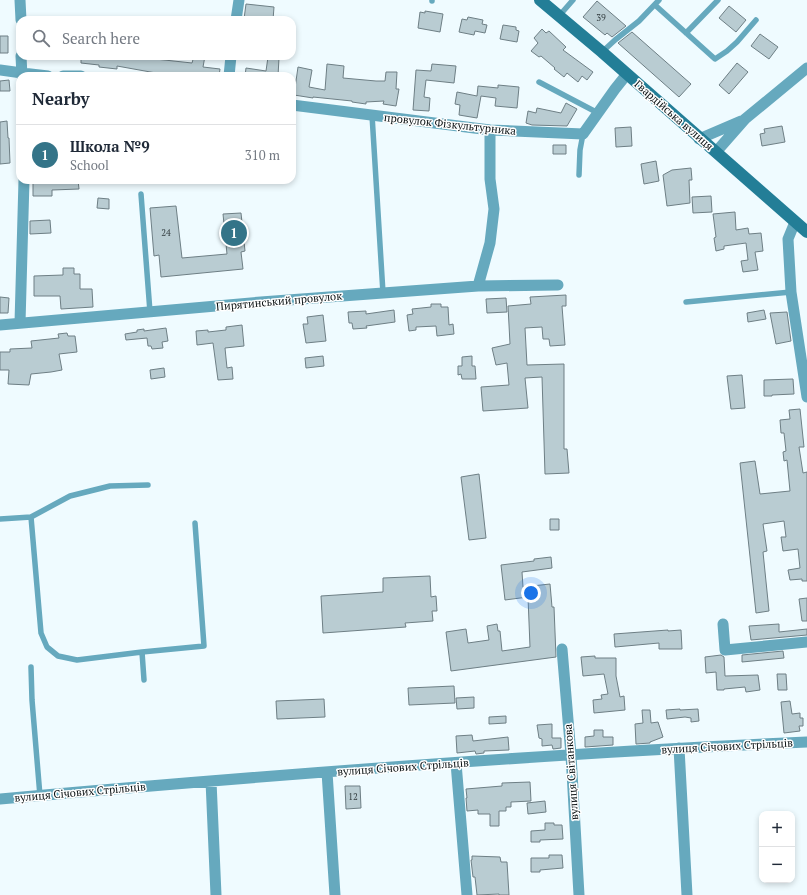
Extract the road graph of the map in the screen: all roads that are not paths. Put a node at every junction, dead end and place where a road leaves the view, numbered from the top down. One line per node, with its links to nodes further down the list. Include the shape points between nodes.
1 (20, 0): 7 (street)
2 (239, 0): 8 (street)
3 (540, 0): 9 (main road, Гвардійська вулиця)
4 (573, 0): 9 (lane)
5 (718, 0): 11 (lane)
6 (657, 2): 11 (lane); 12 (lane)
7 (21, 16)
8 (237, 16)
9 (559, 16): 12 (main road, Гвардійська вулиця)
10 (756, 20): 11 (lane, via 737,42 715,59)
11 (686, 33)
12 (602, 52): 20 (main road, Гвардійська вулиця)
13 (22, 60): 17 (street)
14 (231, 60): 18 (street)
15 (807, 68): 25 (street)
16 (0, 70): 19 (street)
17 (22, 72)
18 (229, 72)
19 (16, 74)
20 (627, 74): 23 (street); 28 (main road, Гвардійська вулиця)
21 (539, 82): 23 (lane)
22 (296, 106): 24 (street, провулок Фізкультурника)
23 (598, 113): 27 (street)
24 (372, 115): 26 (street, провулок Фізкультурника); 38 (lane)
25 (745, 119): 28 (street); 29 (street)
26 (490, 130): 27 (street, провулок Фізкультурника); 36 (street, via 490,179 494,209 490,243)
27 (583, 134): 30 (lane)
28 (700, 138): 29 (main road, Гвардійська вулиця)
29 (716, 152): 33 (main road, Гвардійська вулиця)
30 (579, 175)
31 (24, 184): 41 (street)
32 (141, 194): 40 (lane)
33 (795, 222): 34 (main road, Гвардійська вулиця); 37 (street, via 788,239)
34 (807, 232)
35 (558, 285): 36 (street, Пирятинський провулок)
36 (478, 286): 38 (street, Пирятинський провулок)
37 (791, 292): 39 (lane); 43 (street)
38 (383, 293): 40 (street, Пирятинський провулок)
39 (686, 302)
40 (150, 312): 41 (street, Пирятинський провулок)
41 (20, 323): 42 (street, Пирятинський провулок)
42 (0, 325)
43 (807, 396)
44 (148, 485): 45 (lane, via 110,486 70,496)
45 (31, 517): 46 (lane); 51 (lane, via 41,633 47,646 58,656 77,660)
46 (0, 519)
47 (195, 523): 51 (lane, via 204,646)
48 (723, 624): 49 (street, via 725,650)
49 (807, 642)
50 (562, 649): 56 (street, вулиця Світанкова)
51 (142, 652): 53 (lane)
52 (31, 667): 60 (lane)
53 (144, 680)
54 (807, 742): 55 (street, вулиця Січових Стрільців)
55 (679, 748): 56 (street, вулиця Січових Стрільців); 66 (street)
56 (571, 755): 57 (street, вулиця Січових Стрільців); 65 (street, вулиця Світанкова)
57 (456, 763): 58 (street, вулиця Січових Стрільців); 64 (street)
58 (327, 772): 59 (street, вулиця Січових Стрільців); 63 (street)
59 (211, 780): 60 (street, вулиця Січових Стрільців); 62 (street)
60 (40, 796): 61 (street, вулиця Січових Стрільців)
61 (0, 799)
62 (216, 895)
63 (335, 895)
64 (468, 895)
65 (580, 895)
66 (687, 895)

